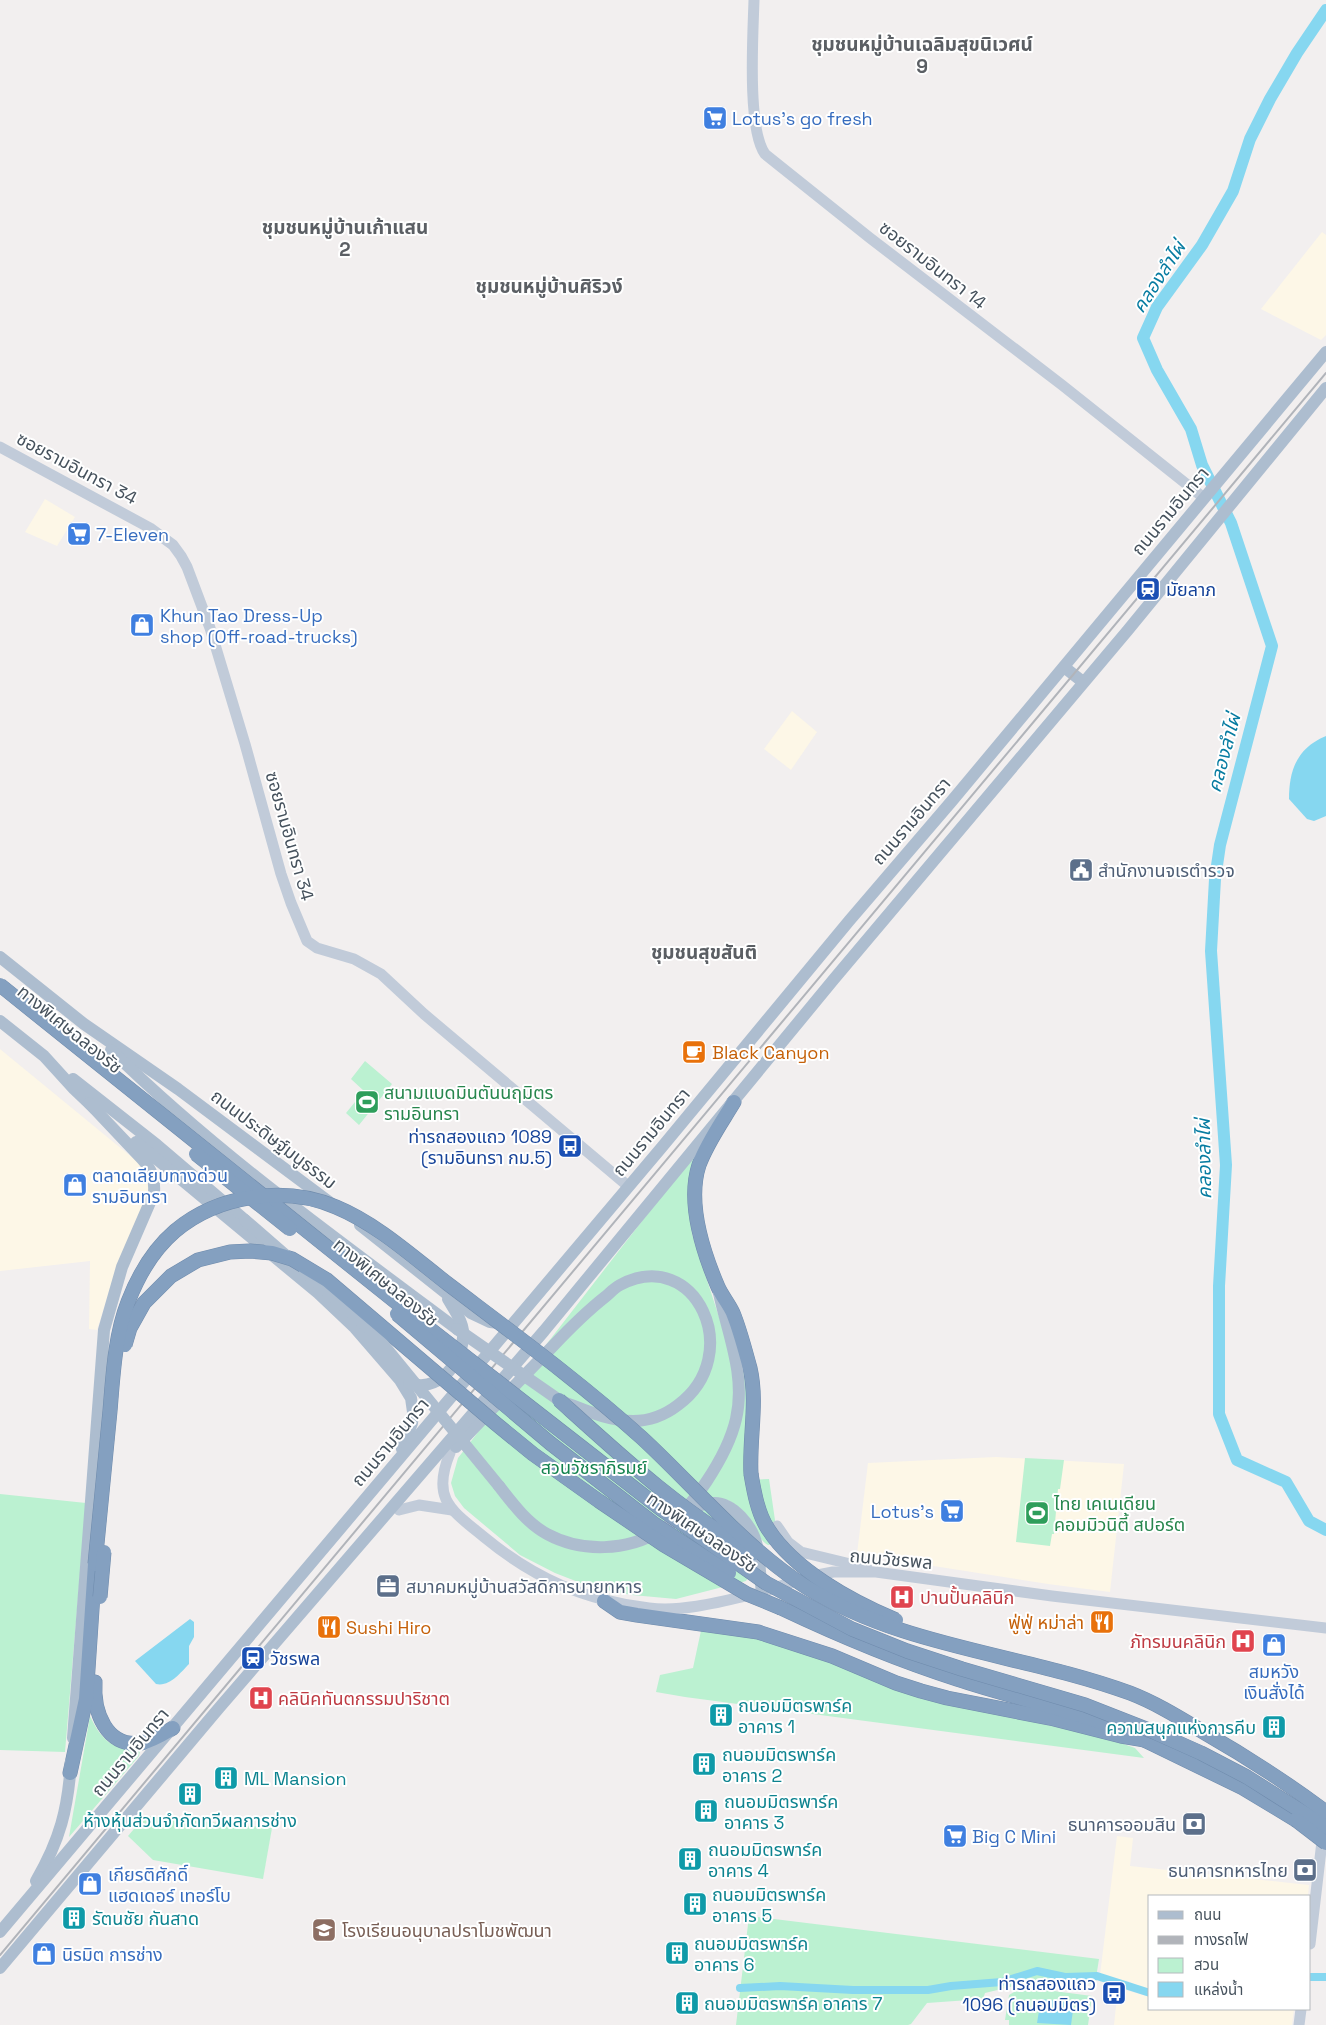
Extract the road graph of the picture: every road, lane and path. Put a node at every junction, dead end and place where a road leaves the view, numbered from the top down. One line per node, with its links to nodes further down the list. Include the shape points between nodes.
1 (754, 0): 7 (street, ซอยรามอินทรา 14, via 755,124 759,146 765,154 952,303)
2 (1326, 352): 4 (main road, ถนนรามอินทรา)
3 (1326, 388): 5 (main road)
4 (1282, 405): 5 (main road); 7 (main road, ถนนรามอินทรา)
5 (1300, 420): 9 (main road)
6 (0, 447): 18 (street, ซอยรามอินทรา 34, via 133,518 174,545 181,556 210,628 281,874 307,941 317,948 354,959 381,974)
7 (1207, 494): 8 (main road, ถนนรามอินทรา)
8 (1064, 666): 9 (main road); 18 (main road, ถนนรามอินทรา)
9 (1083, 682): 16 (main road)
10 (0, 957): 14 (main road, ถนนประดิษฐ์มนูธรรม)
11 (0, 985): 47 (highway, ทางพิเศษฉลองรัช, bridge, via 660,1509 766,1583 852,1629 907,1651 1085,1705 1154,1732 1247,1777)
12 (0, 996): 37 (highway, ทางพิเศษฉลองรัช, bridge, via 406,1321 550,1443 653,1523)
13 (0, 1021): 15 (main road)
14 (84, 1024): 20 (main road, ถนนประดิษฐ์มนูธรรม, via 304,1183); 23 (main road, bridge, via 163,1100 276,1193 456,1329)
15 (44, 1056): 17 (main road); 28 (main road, bridge, via 157,1145 373,1332 520,1512 546,1534 579,1545 605,1548 632,1543 661,1531)
16 (734, 1102): 19 (highway, via 707,1146 695,1186 698,1223); 33 (main road, via 544,1331)
17 (89, 1103): 22 (main road, via 318,1293 355,1328); 31 (main road, via 150,1168 155,1181 154,1194 122,1267 104,1330)
18 (628, 1186): 21 (main road, ถนนรามอินทรา)
19 (718, 1288): 28 (main road, bridge, via 738,1366 740,1390 736,1420 713,1473); 39 (highway, bridge, via 733,1312 750,1370 754,1409 751,1474 767,1528 806,1570 885,1615)
20 (443, 1292): 21 (main road, ถนนประดิษฐ์มนูธรรม, via 471,1313 496,1324 507,1321); 22 (main road, via 462,1324 464,1337 460,1356 442,1378 431,1385 419,1386)
21 (529, 1305): 25 (main road, ถนนรามอินทรา)
22 (400, 1380): 25 (main road, via 411,1398 413,1412 412,1423)
23 (559, 1400): 24 (main road, bridge, via 617,1420 664,1416 695,1389 708,1364 711,1341 708,1320 695,1297 681,1285 658,1278 644,1277 619,1285 583,1314); 32 (highway, bridge, via 670,1498 722,1535)
24 (450, 1453): 26 (main road); 27 (street, ถนนวัชรพล, via 442,1481)
25 (397, 1460): 40 (main road, ถนนรามอินทรา)
26 (399, 1510): 27 (street, via 419,1505); 33 (main road)
27 (452, 1510): 36 (street, ถนนวัชรพล, via 504,1554 530,1571 575,1592)
28 (682, 1512): 30 (main road, bridge, via 712,1503 722,1504 733,1509)
29 (778, 1530): 30 (main road, via 777,1545 772,1550 765,1551); 34 (street, via 800,1552)
30 (757, 1544): 35 (main road)
31 (91, 1565): 32 (highway, bridge, via 117,1346 126,1306 136,1284 157,1250 175,1231 214,1207 259,1196 289,1196 334,1206 400,1247 583,1388 640,1437); 42 (highway, via 86,1699)
32 (775, 1565): 39 (highway, bridge, via 845,1608 883,1624)
33 (340, 1568): 46 (main road)
34 (876, 1572): 35 (street, ถนนวัชรพล, via 807,1576); 38 (street, ถนนวัชรพล)
35 (762, 1592): 36 (street, ถนนวัชรพล, via 699,1606 651,1608)
36 (604, 1601): 41 (highway, via 620,1612 758,1632 832,1656 896,1683 947,1698)
37 (781, 1608): 40 (highway, bridge, via 747,1594 664,1545 541,1460 319,1274 292,1259 272,1253 250,1251 214,1255 198,1260 160,1285 144,1303 130,1328 120,1375 100,1597 95,1690 103,1725 117,1739 134,1744 151,1740); 41 (highway, ทางพิเศษฉลองรัช, via 849,1639 956,1679 1083,1716)
38 (1326, 1628)
39 (961, 1646): 45 (highway, bridge, via 1075,1676 1128,1692 1157,1705 1236,1751)
40 (173, 1728): 43 (main road, ถนนรามอินทรา)
41 (1145, 1740): 48 (highway, ทางพิเศษฉลองรัช, bridge, via 1243,1788 1296,1820)
42 (70, 1773): 49 (main road, via 60,1832)
43 (110, 1803): 46 (main road); 49 (main road, ถนนรามอินทรา)
44 (1326, 1806): 51 (street)
45 (1326, 1812)
46 (127, 1817): 52 (main road)
47 (1326, 1827)
48 (1326, 1843)
49 (14, 1916): 50 (main road, ถนนรามอินทรา)
50 (0, 1932)
51 (1311, 1935)
52 (0, 1968)
53 (1301, 2010): 54 (street)
54 (1299, 2025)

